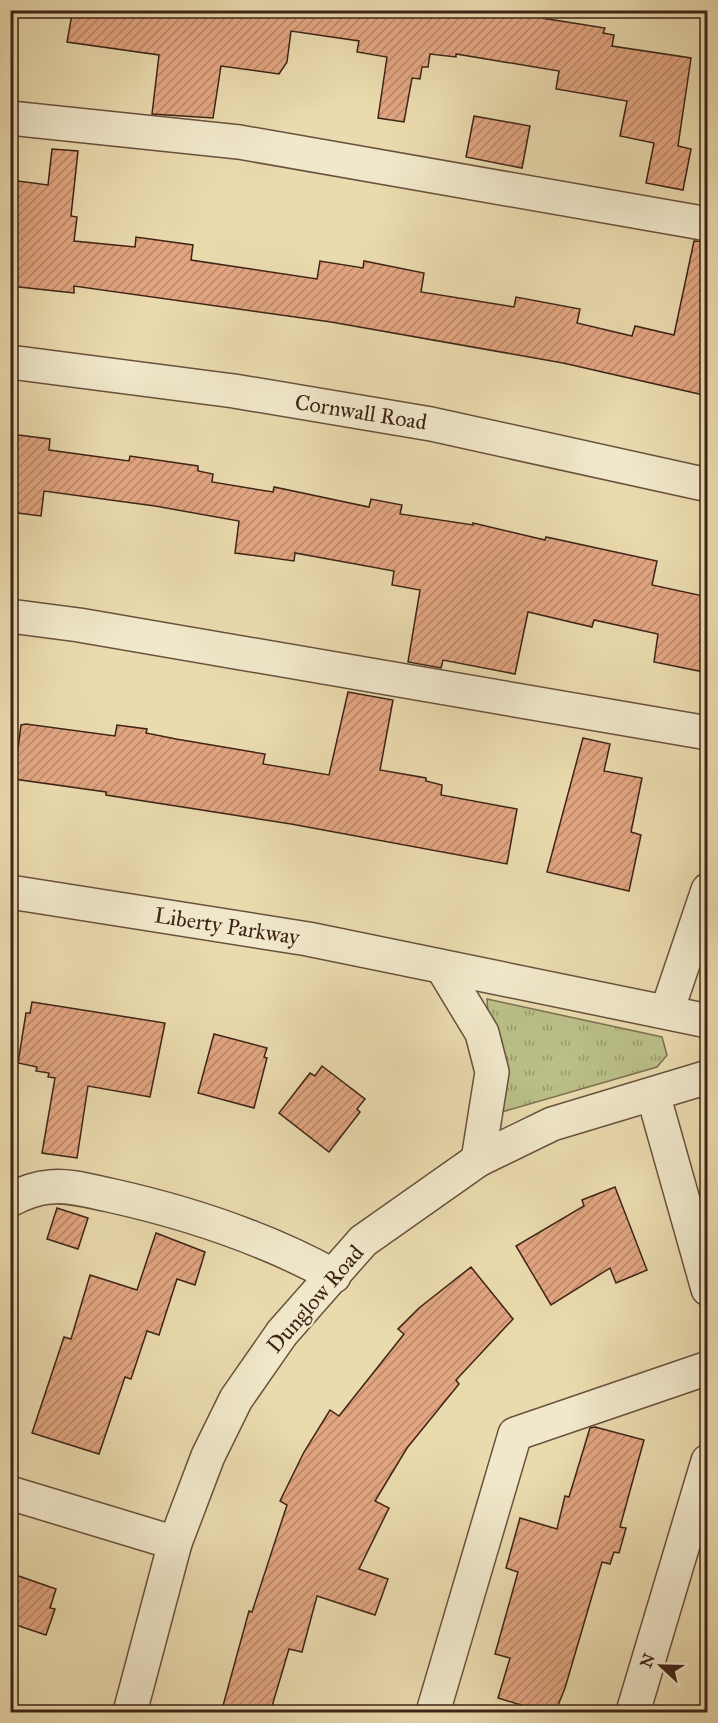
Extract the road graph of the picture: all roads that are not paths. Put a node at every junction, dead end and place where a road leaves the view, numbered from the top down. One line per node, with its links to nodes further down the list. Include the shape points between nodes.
1 (10, 118): 2 (street, via 238,142)
2 (708, 224)
3 (10, 362): 4 (street, Cornwall Road, via 234,391 431,424)
4 (708, 485)
5 (10, 616): 6 (street)
6 (708, 733)
7 (708, 890): 10 (street)
8 (10, 892): 9 (street, Liberty Parkway, via 308,939)
9 (442, 967): 10 (street, Liberty Parkway); 14 (street, via 482,1033 492,1072)
10 (667, 1011): 11 (street, Liberty Parkway)
11 (708, 1021)
12 (708, 1077): 13 (street, Dunglow Road)
13 (653, 1094): 14 (street, Dunglow Road, via 552,1124); 17 (street)
14 (478, 1160): 16 (street, Dunglow Road, via 363,1242)
15 (10, 1200): 16 (street, via 49,1187 136,1201 209,1222)
16 (334, 1276): 22 (street, Dunglow Road, via 282,1333 236,1399 208,1456)
17 (708, 1289)
18 (708, 1368): 24 (street, via 514,1434)
19 (708, 1461): 21 (street)
20 (10, 1493): 22 (street)
21 (698, 1522): 25 (street)
22 (176, 1543): 23 (street, Dunglow Road)
23 (130, 1713)
24 (433, 1713)
25 (633, 1713)

